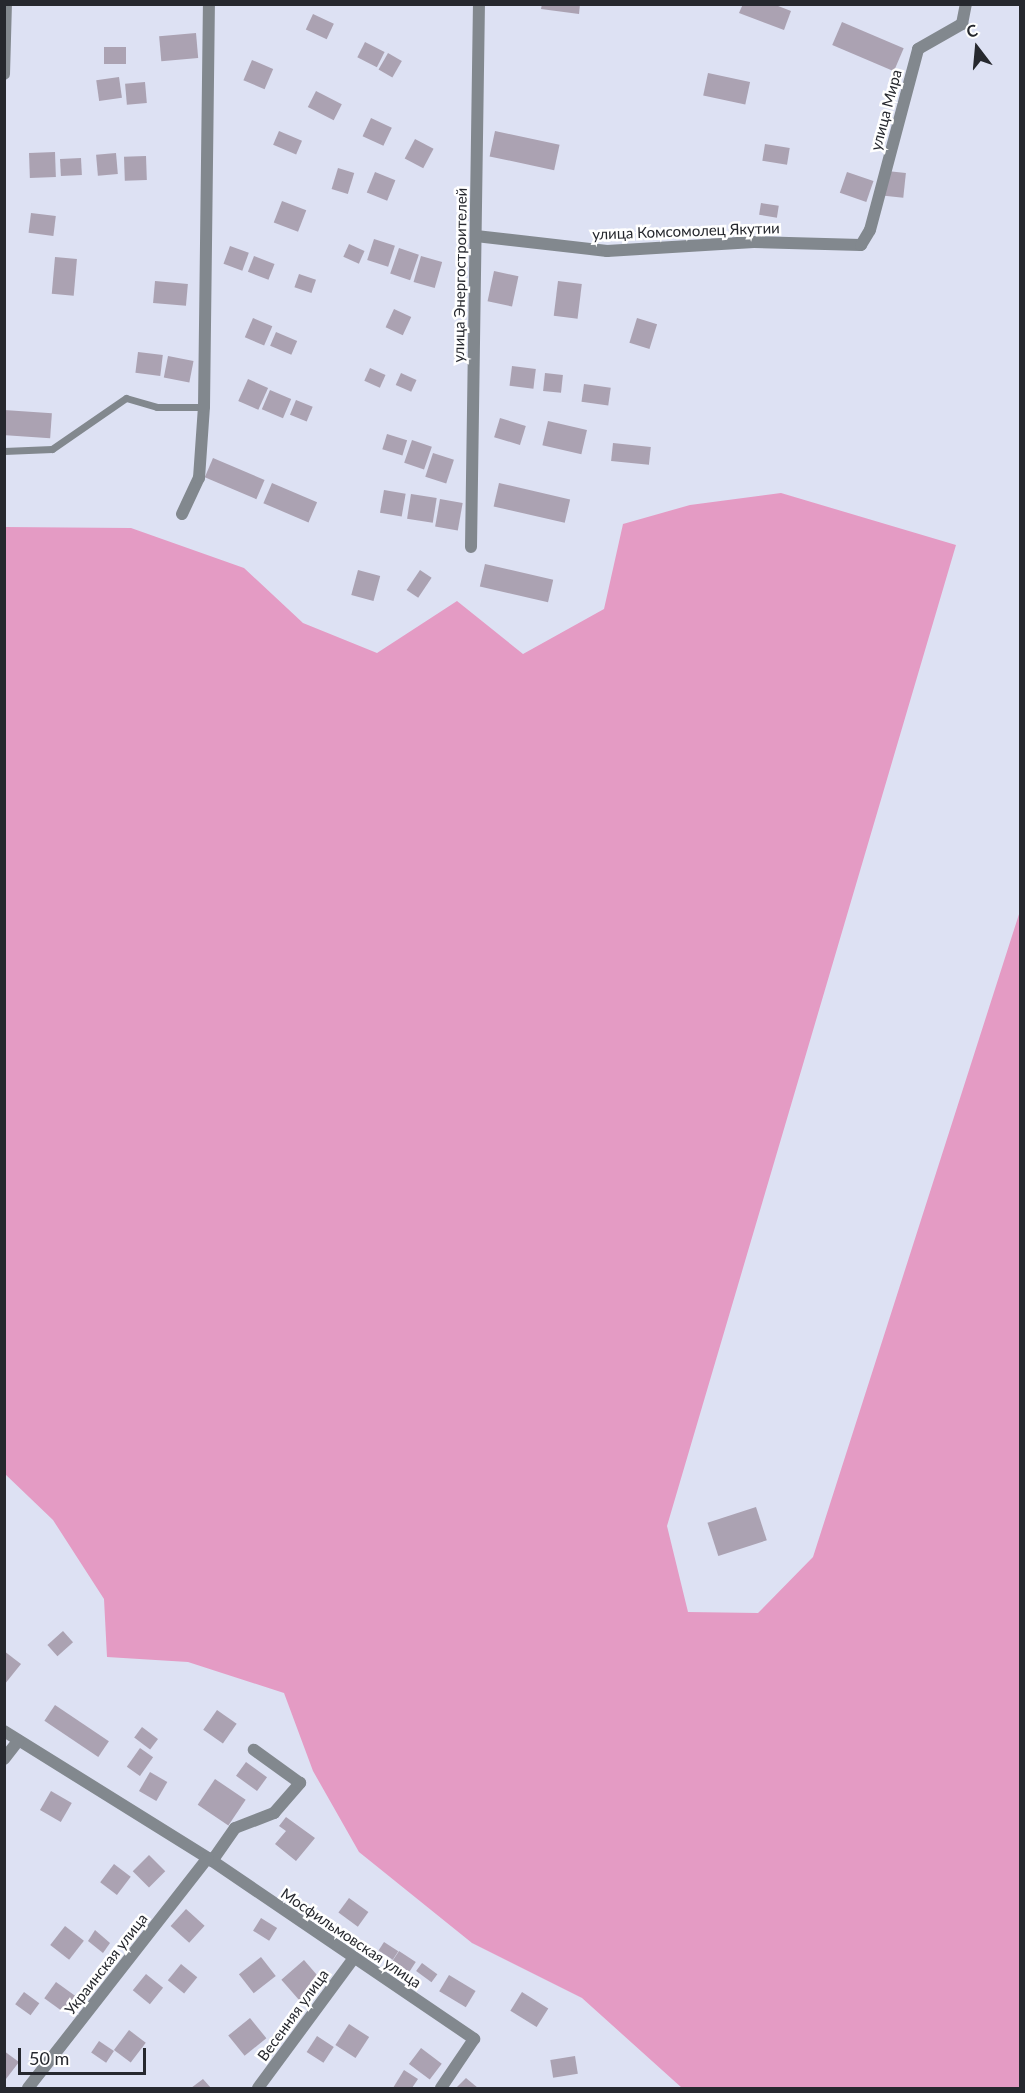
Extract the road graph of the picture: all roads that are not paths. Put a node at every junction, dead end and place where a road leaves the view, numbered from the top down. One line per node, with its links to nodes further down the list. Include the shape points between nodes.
1 (6, 4): 5 (street)
2 (209, 4): 8 (street)
3 (479, 4): 6 (street, улица Энергостроителей)
4 (966, 4): 7 (street, улица Мира, via 962,24 918,49 870,230)
5 (4, 74)
6 (476, 236): 7 (street, улица Комсомолец Якутии, via 607,251 754,242); 11 (street, улица Энергостроителей)
7 (861, 245)
8 (204, 407): 9 (lane, via 157,406 126,398 52,449); 10 (street, via 199,478)
9 (4, 451)
10 (182, 514)
11 (471, 547)
12 (4, 1731): 13 (street, Мосфильмовская улица)
13 (18, 1741): 15 (street); 16 (street, Мосфильмовская улица)
14 (254, 1750): 16 (street, via 300,1783 274,1813 236,1828)
15 (4, 1759)
16 (210, 1860): 17 (street, Мосфильмовская улица); 18 (street, Украинская улица)
17 (353, 1959): 19 (street, Весенняя улица); 20 (street, Мосфильмовская улица, via 474,2039)
18 (28, 2088)
19 (258, 2088)
20 (441, 2088)

